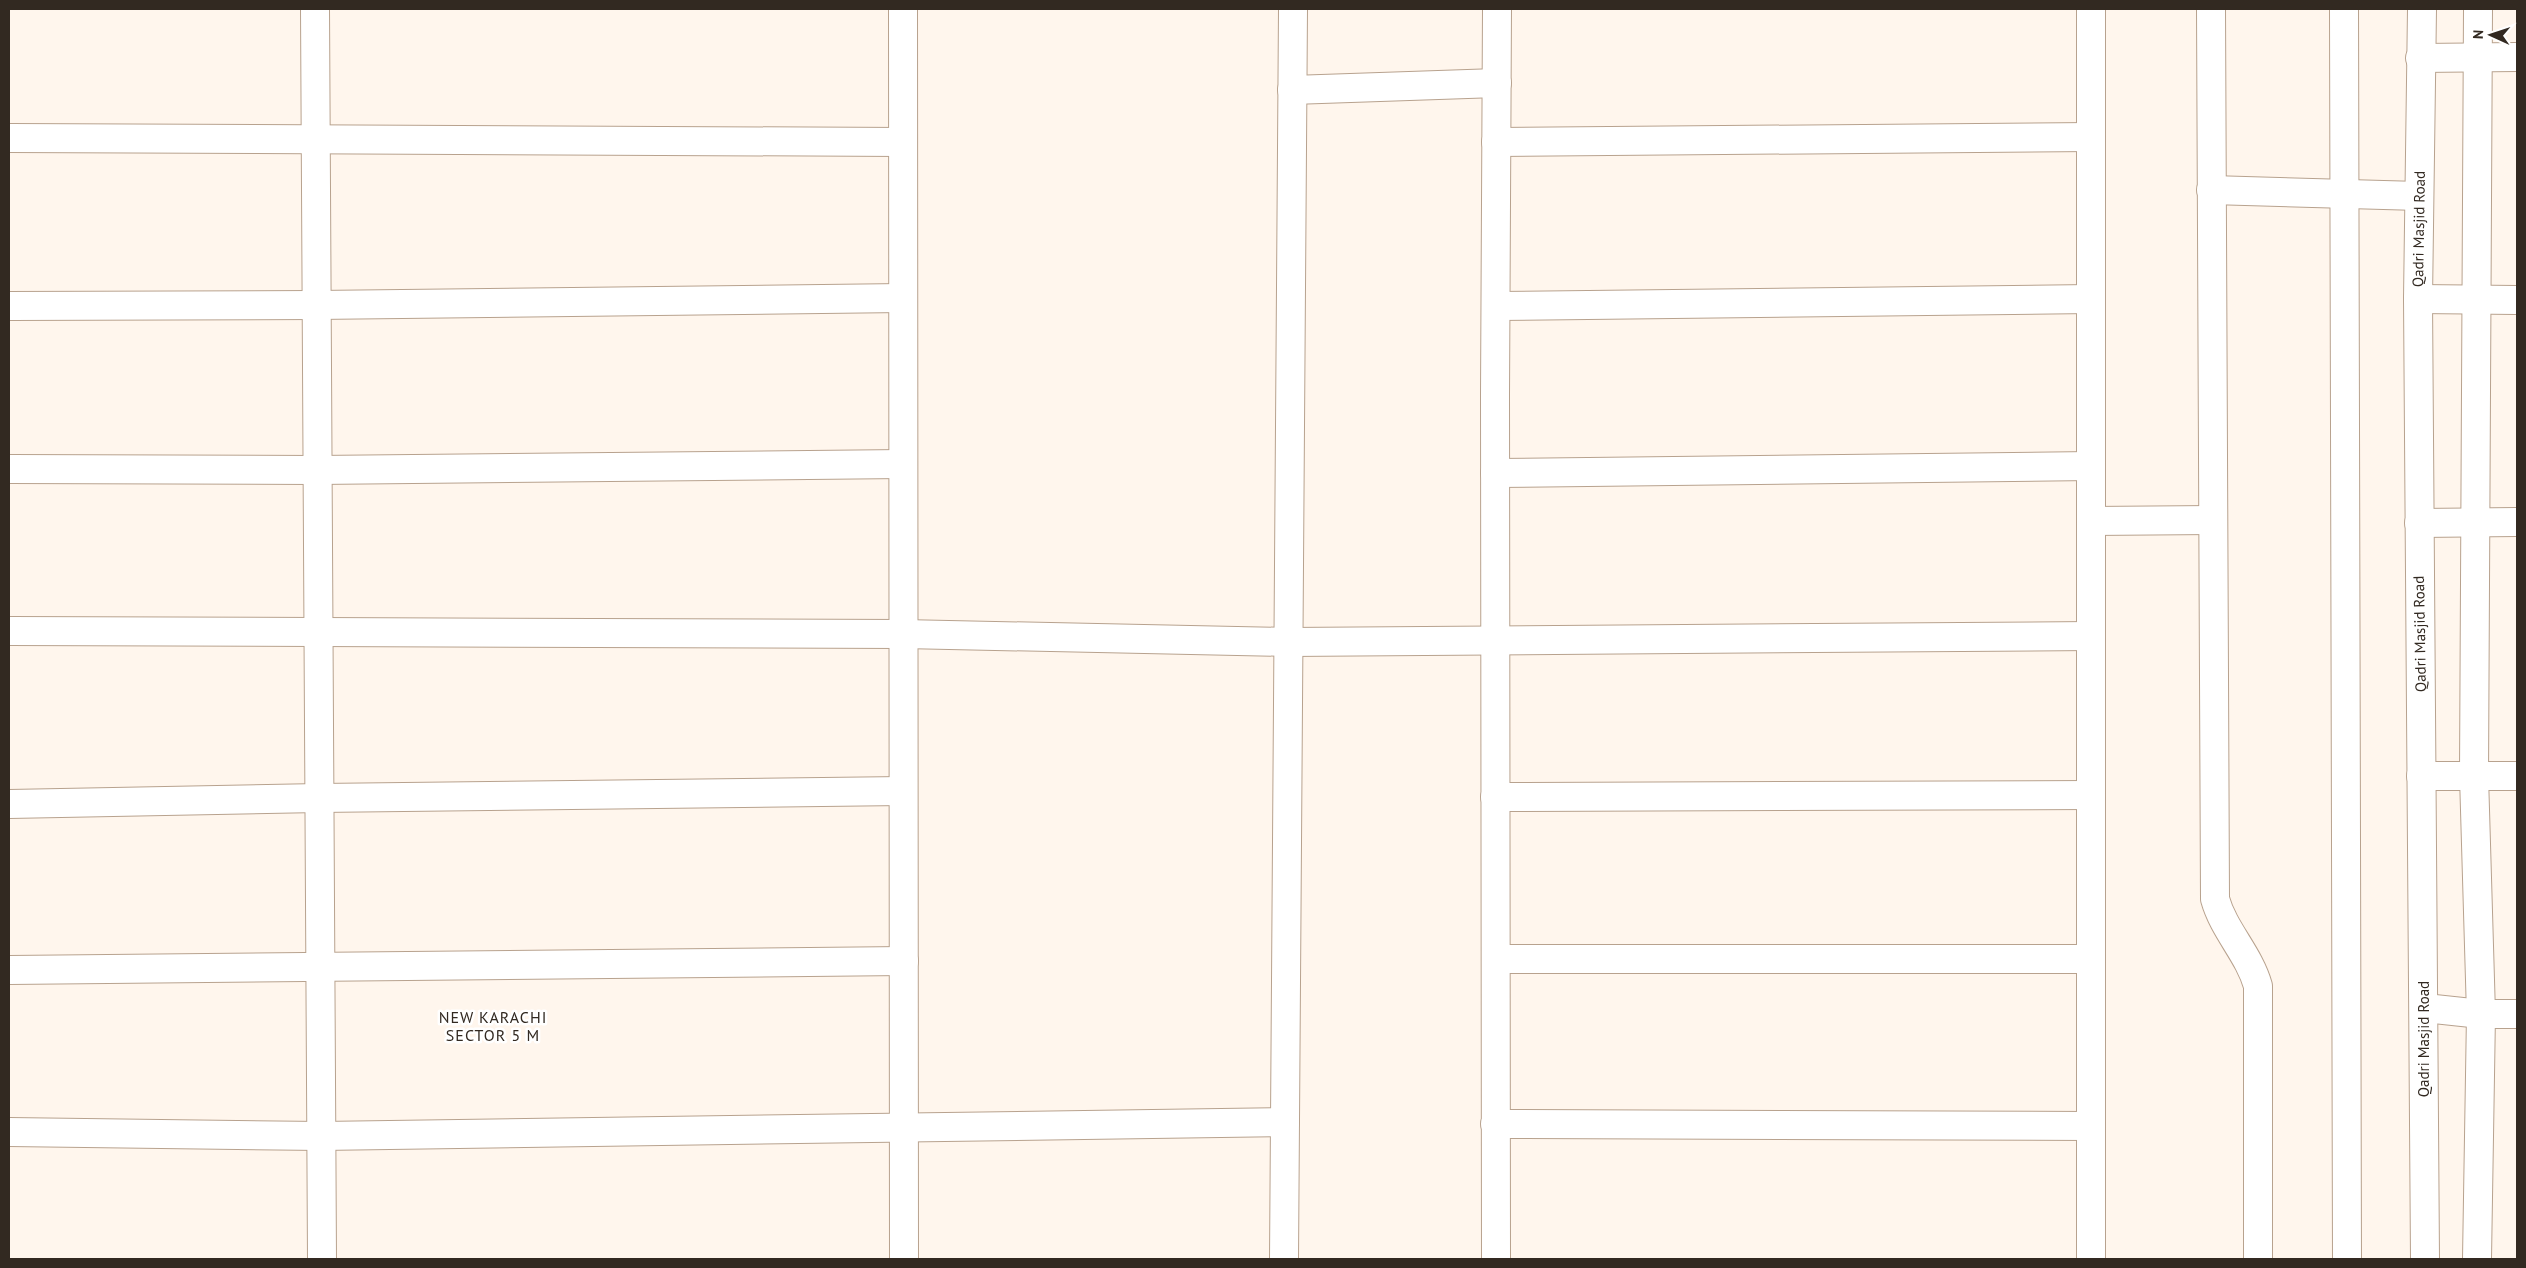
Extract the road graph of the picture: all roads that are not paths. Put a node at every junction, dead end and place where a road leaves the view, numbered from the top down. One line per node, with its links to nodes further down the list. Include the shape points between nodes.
1 (315, 9): 17 (street)
2 (903, 9): 18 (street)
3 (1293, 9): 14 (street)
4 (1497, 9): 13 (street)
5 (2091, 9): 15 (street)
6 (2211, 9): 20 (street)
7 (2344, 9): 21 (street)
8 (2422, 9): 11 (street, Qadri Masjid Road)
9 (2478, 9): 12 (street)
10 (2517, 57): 12 (street)
11 (2420, 58): 12 (street); 22 (street, Qadri Masjid Road)
12 (2477, 58): 26 (street)
13 (1497, 83): 14 (street); 19 (street)
14 (1292, 90): 46 (street)
15 (2092, 137): 19 (street); 24 (street)
16 (9, 138): 17 (street)
17 (316, 139): 18 (street); 28 (street)
18 (903, 142): 23 (street)
19 (1496, 142): 30 (street)
20 (2212, 190): 21 (street); 36 (street)
21 (2344, 194): 22 (street); 75 (street)
22 (2419, 196): 25 (street, Qadri Masjid Road)
23 (903, 298): 28 (street); 31 (street)
24 (2091, 299): 30 (street); 32 (street)
25 (2418, 299): 26 (street); 38 (street, Qadri Masjid Road)
26 (2476, 300): 27 (street); 39 (street)
27 (2517, 300)
28 (316, 305): 29 (street); 34 (street)
29 (9, 306)
30 (1496, 306): 35 (street)
31 (903, 464): 34 (street); 43 (street)
32 (2092, 466): 35 (street); 37 (street)
33 (9, 469): 34 (street)
34 (317, 470): 42 (street)
35 (1495, 473): 45 (street)
36 (2213, 520): 37 (street); 74 (street, via 2215,899 2220,917 2253,968 2258,986)
37 (2091, 521): 44 (street)
38 (2419, 522): 39 (street); 47 (street, Qadri Masjid Road)
39 (2477, 522): 40 (street); 48 (street)
40 (2517, 522)
41 (9, 631): 42 (street)
42 (318, 631): 43 (street); 53 (street)
43 (904, 634): 46 (street); 50 (street)
44 (2091, 636): 45 (street); 51 (street)
45 (1495, 639): 46 (street); 52 (street)
46 (1289, 642): 63 (street)
47 (2421, 776): 48 (street); 60 (street, Qadri Masjid Road)
48 (2474, 776): 49 (street); 61 (street)
49 (2517, 776)
50 (904, 791): 53 (street); 57 (street)
51 (2091, 795): 52 (street); 56 (street)
52 (1495, 797): 55 (street)
53 (319, 798): 54 (street); 58 (street)
54 (9, 804)
55 (1496, 959): 56 (street); 64 (street)
56 (2091, 959): 65 (street)
57 (904, 961): 58 (street); 66 (street)
58 (320, 966): 59 (street); 68 (street)
59 (9, 970)
60 (2425, 1008): 61 (street); 76 (street, Qadri Masjid Road)
61 (2480, 1014): 62 (street); 77 (street)
62 (2517, 1014)
63 (1285, 1122): 66 (street); 71 (street)
64 (1495, 1124): 65 (street); 72 (street)
65 (2091, 1126): 73 (street)
66 (904, 1128): 68 (street); 70 (street)
67 (9, 1132): 68 (street)
68 (321, 1136): 69 (street)
69 (322, 1259)
70 (904, 1259)
71 (1284, 1259)
72 (1496, 1259)
73 (2091, 1259)
74 (2258, 1259)
75 (2347, 1259)
76 (2425, 1259)
77 (2477, 1259)

